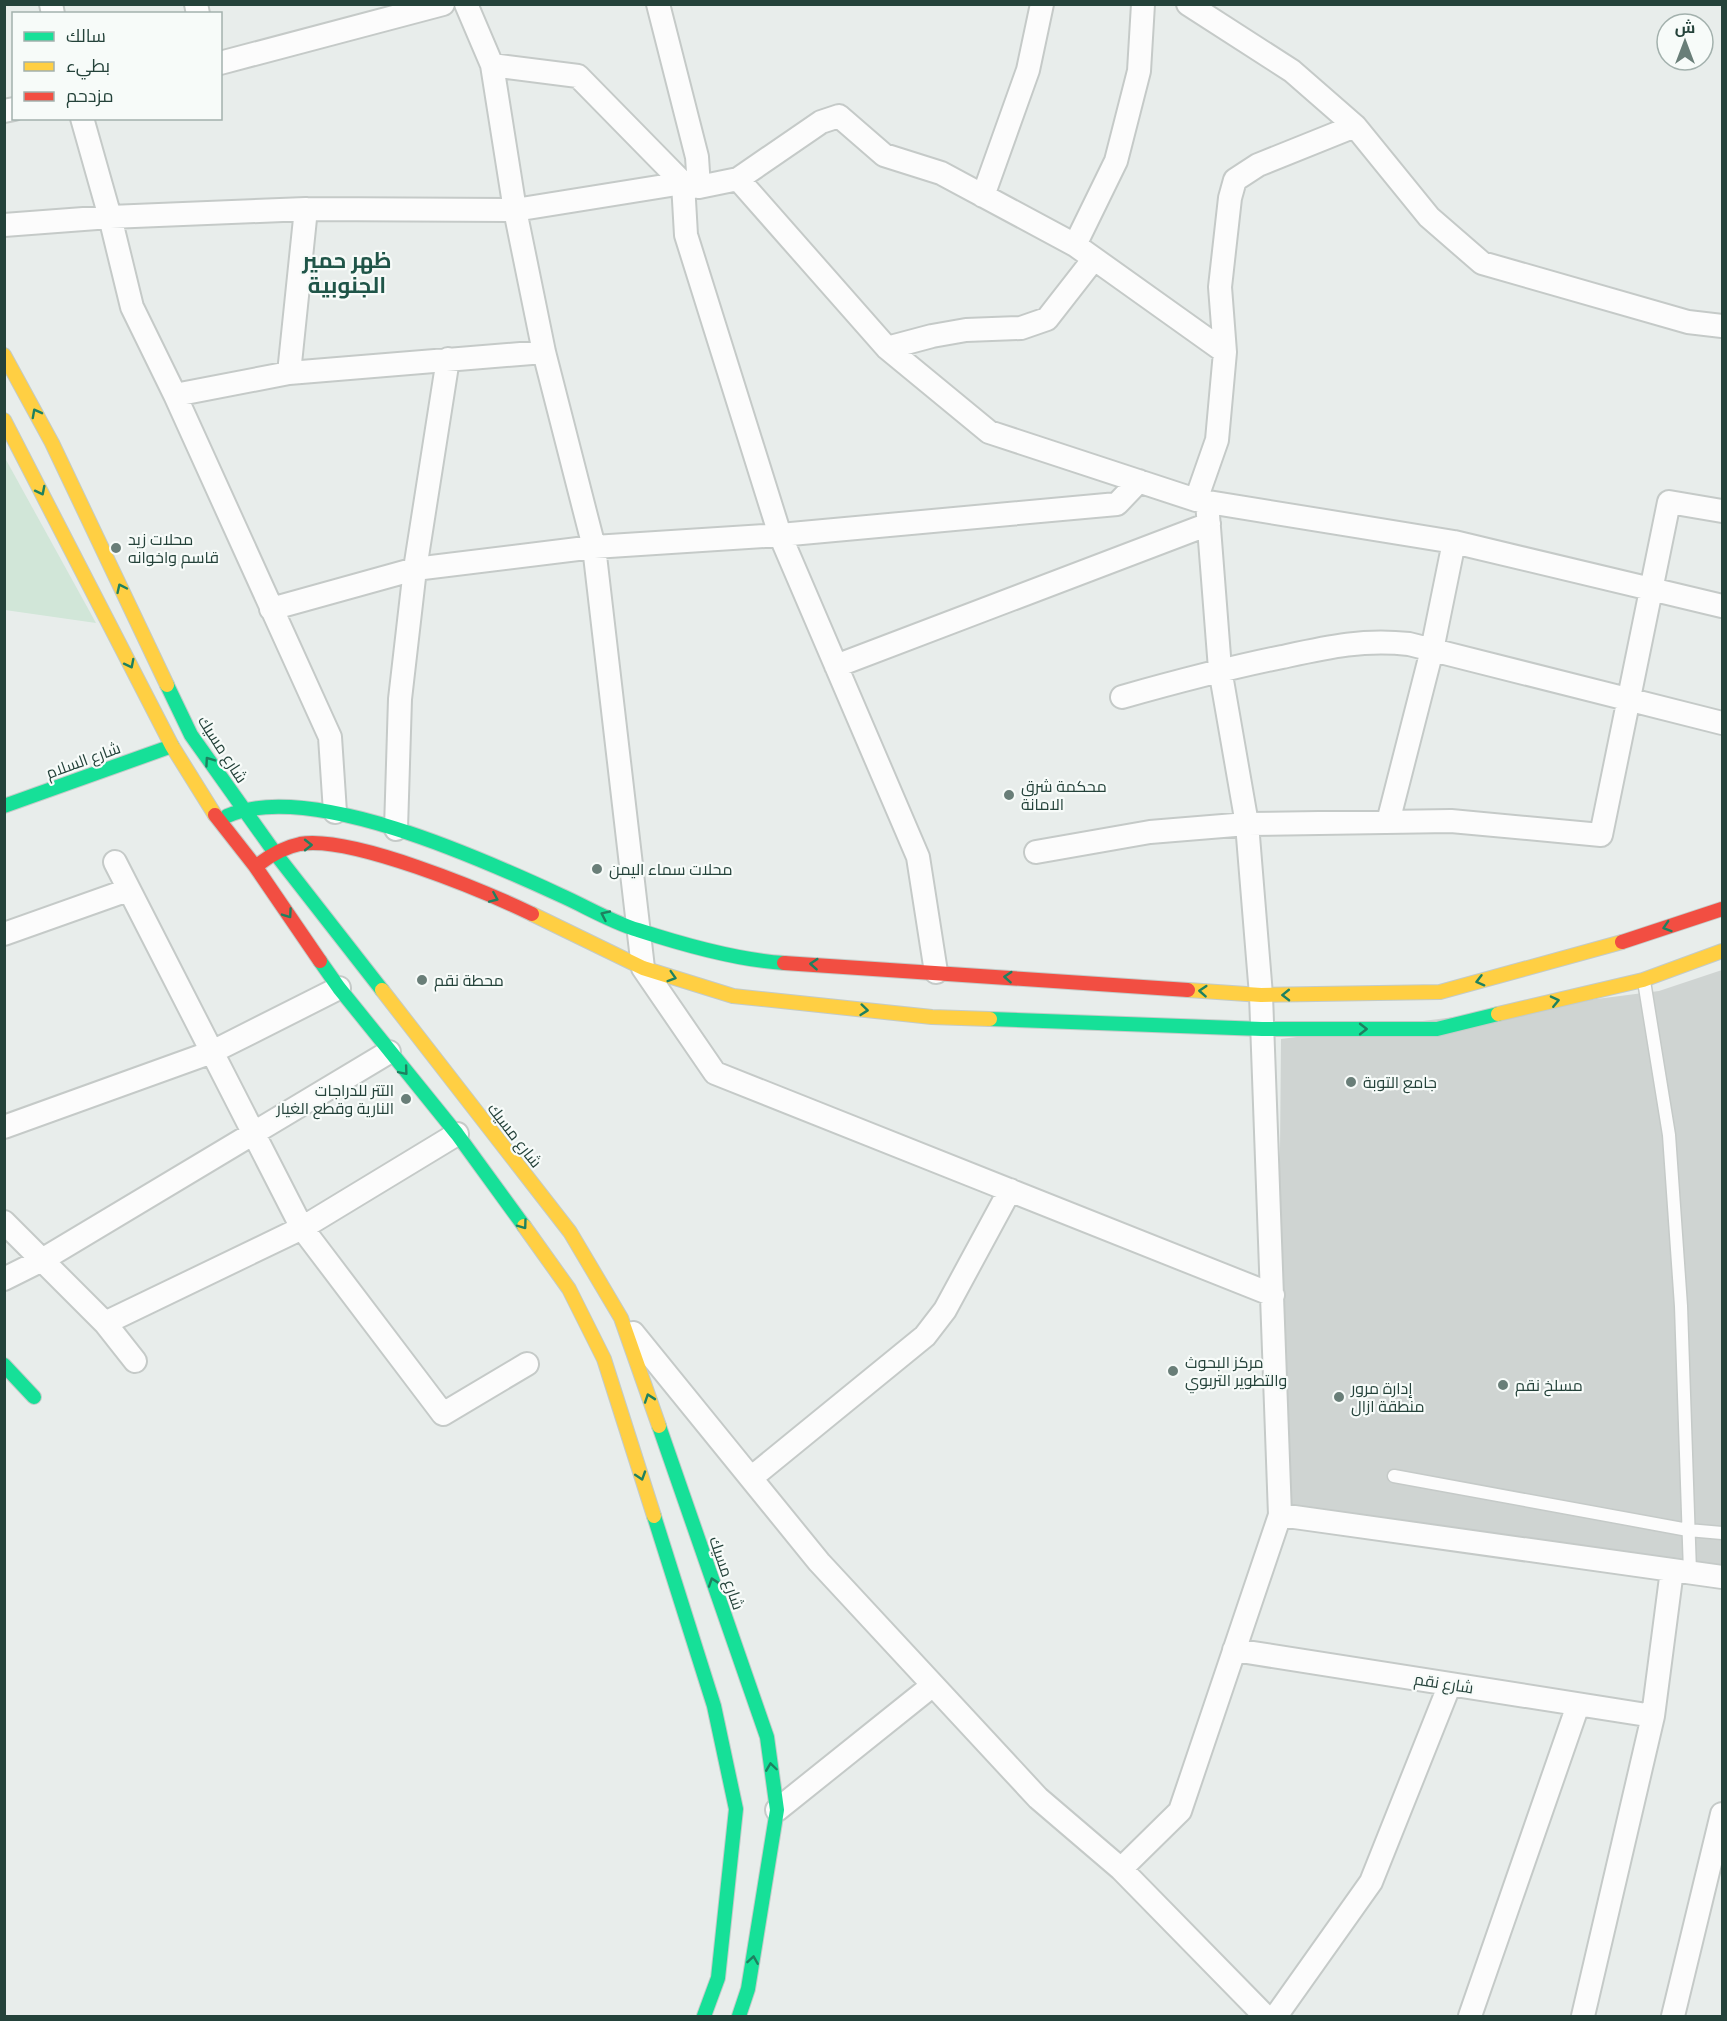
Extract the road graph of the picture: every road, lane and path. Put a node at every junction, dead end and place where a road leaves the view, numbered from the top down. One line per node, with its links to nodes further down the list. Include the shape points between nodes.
1 (444, 4): 7 (street)
2 (466, 4): 8 (street)
3 (658, 4): 12 (street, via 697,157)
4 (1042, 4): 13 (street, via 1029,70)
5 (1143, 4): 18 (street, via 1139,70 1116,161)
6 (1188, 4): 10 (street, via 1292,70)
7 (222, 62)
8 (492, 65): 12 (street, via 578,76); 15 (street)
9 (83, 120): 16 (street)
10 (1355, 126): 20 (street, via 1429,217 1482,263 1688,322); 23 (street, via 1258,165 1235,180 1220,287)
11 (738, 179): 12 (street); 13 (street, via 821,122 839,116 884,155 941,173); 21 (street)
12 (691, 185): 15 (street); 32 (street, via 686,236)
13 (983, 196): 18 (street)
14 (306, 209): 15 (street); 16 (street); 26 (street)
15 (515, 210): 22 (street)
16 (110, 217): 17 (street); 27 (street, via 132,307)
17 (4, 225)
18 (1075, 245): 19 (street)
19 (1093, 260): 21 (street, via 1047,319 1021,328 944,333); 23 (street)
20 (1722, 326)
21 (886, 348): 29 (street, via 989,432)
22 (544, 352): 25 (street); 34 (street)
23 (1225, 352): 30 (street, via 1217,440)
24 (4, 355): 47 (street, شارع مسيك, one-way to 24, via 191,735 52,443)
25 (448, 359): 26 (street); 35 (street)
26 (289, 373): 27 (street)
27 (175, 395): 38 (street)
28 (4, 420): 45 (street, one-way to 45)
29 (1139, 481): 30 (street); 32 (street, via 1117,504)
30 (1204, 508): 33 (street); 40 (street); 41 (street)
31 (1722, 511): 36 (street, via 1669,502)
32 (780, 535): 34 (street); 40 (street)
33 (1454, 542): 36 (street); 39 (street)
34 (594, 547): 35 (street); 59 (street)
35 (415, 568): 38 (street); 52 (street, via 400,699)
36 (1653, 590): 37 (street); 43 (street)
37 (1722, 606)
38 (271, 609): 48 (street, via 330,737)
39 (1432, 650): 41 (street, via 1375,641); 43 (street); 50 (street)
40 (836, 666): 63 (street, via 918,857)
41 (1220, 669): 42 (street); 51 (street)
42 (1122, 697)
43 (1630, 699): 44 (street); 50 (street, via 1601,835 1451,821)
44 (1722, 723)
45 (172, 746): 46 (street, شارع السلام); 49 (street)
46 (4, 806)
47 (243, 809): 48 (street); 49 (street); 54 (street, شارع مسيك)
48 (335, 812): 52 (street)
49 (218, 819): 56 (street)
50 (1389, 822): 51 (street)
51 (1246, 824): 53 (street, via 1150,831); 66 (street)
52 (396, 828): 59 (street, one-way to 52, via 497,866)
53 (1036, 852)
54 (275, 854): 56 (street); 62 (street, one-way to 62, via 301,844 343,847 432,872); 79 (street, شارع مسيك, via 570,1232)
55 (115, 862): 57 (street)
56 (255, 866): 65 (street, one-way to 65)
57 (129, 890): 60 (street); 68 (street)
58 (1722, 909): 66 (street, one-way to 66, via 1629,940 1440,992)
59 (637, 930): 62 (street); 63 (street, one-way to 59, via 756,961)
60 (4, 933)
61 (1722, 951): 64 (street)
62 (643, 968): 67 (street, one-way to 67, via 733,996 932,1017); 73 (street, via 715,1073)
63 (936, 972): 66 (street, one-way to 63)
64 (1643, 980): 67 (street, one-way to 64, via 1437,1029); 88 (lane, via 1670,1135)
65 (339, 988): 68 (street); 69 (street)
66 (1261, 995): 67 (street)
67 (1262, 1029): 78 (street)
68 (212, 1052): 70 (street); 71 (street)
69 (389, 1052): 71 (street); 72 (street, one-way to 72)
70 (4, 1127)
71 (255, 1134): 75 (street); 76 (street)
72 (457, 1134): 75 (street); 100 (street, one-way to 100, via 569,1289 604,1359 714,1706 736,1809 717,1978)
73 (1010, 1190): 78 (street); 86 (street, via 945,1310 925,1336)
74 (4, 1222): 76 (street)
75 (302, 1228): 80 (street); 82 (street, via 443,1414)
76 (42, 1260): 77 (street); 80 (street)
77 (4, 1279)
78 (1273, 1295): 87 (street)
79 (621, 1318): 86 (street); 97 (street, شارع مسيك, one-way to 79, via 767,1737)
80 (105, 1323): 81 (street)
81 (135, 1361)
82 (526, 1364)
83 (4, 1365): 84 (street)
84 (34, 1397)
85 (1394, 1476): 88 (lane)
86 (751, 1478): 94 (street, via 819,1562)
87 (1280, 1515): 90 (street); 92 (street)
88 (1689, 1530): 89 (lane); 90 (lane)
89 (1722, 1533)
90 (1681, 1571): 91 (street); 96 (street)
91 (1722, 1576)
92 (1234, 1650): 93 (street, شارع نقم); 99 (street, via 1180,1810)
93 (1450, 1684): 95 (street, شارع نقم); 103 (street, via 1371,1882)
94 (933, 1685): 97 (street); 99 (street, via 1038,1798)
95 (1578, 1704): 96 (street, شارع نقم); 104 (street)
96 (1653, 1716): 105 (street)
97 (777, 1810): 101 (street, شارع مسيك, one-way to 97, via 748,1989)
98 (1722, 1814): 106 (street)
99 (1121, 1869): 102 (street)
100 (704, 2016)
101 (739, 2016)
102 (1265, 2016)
103 (1276, 2016)
104 (1470, 2016)
105 (1583, 2016)
106 (1673, 2016)

